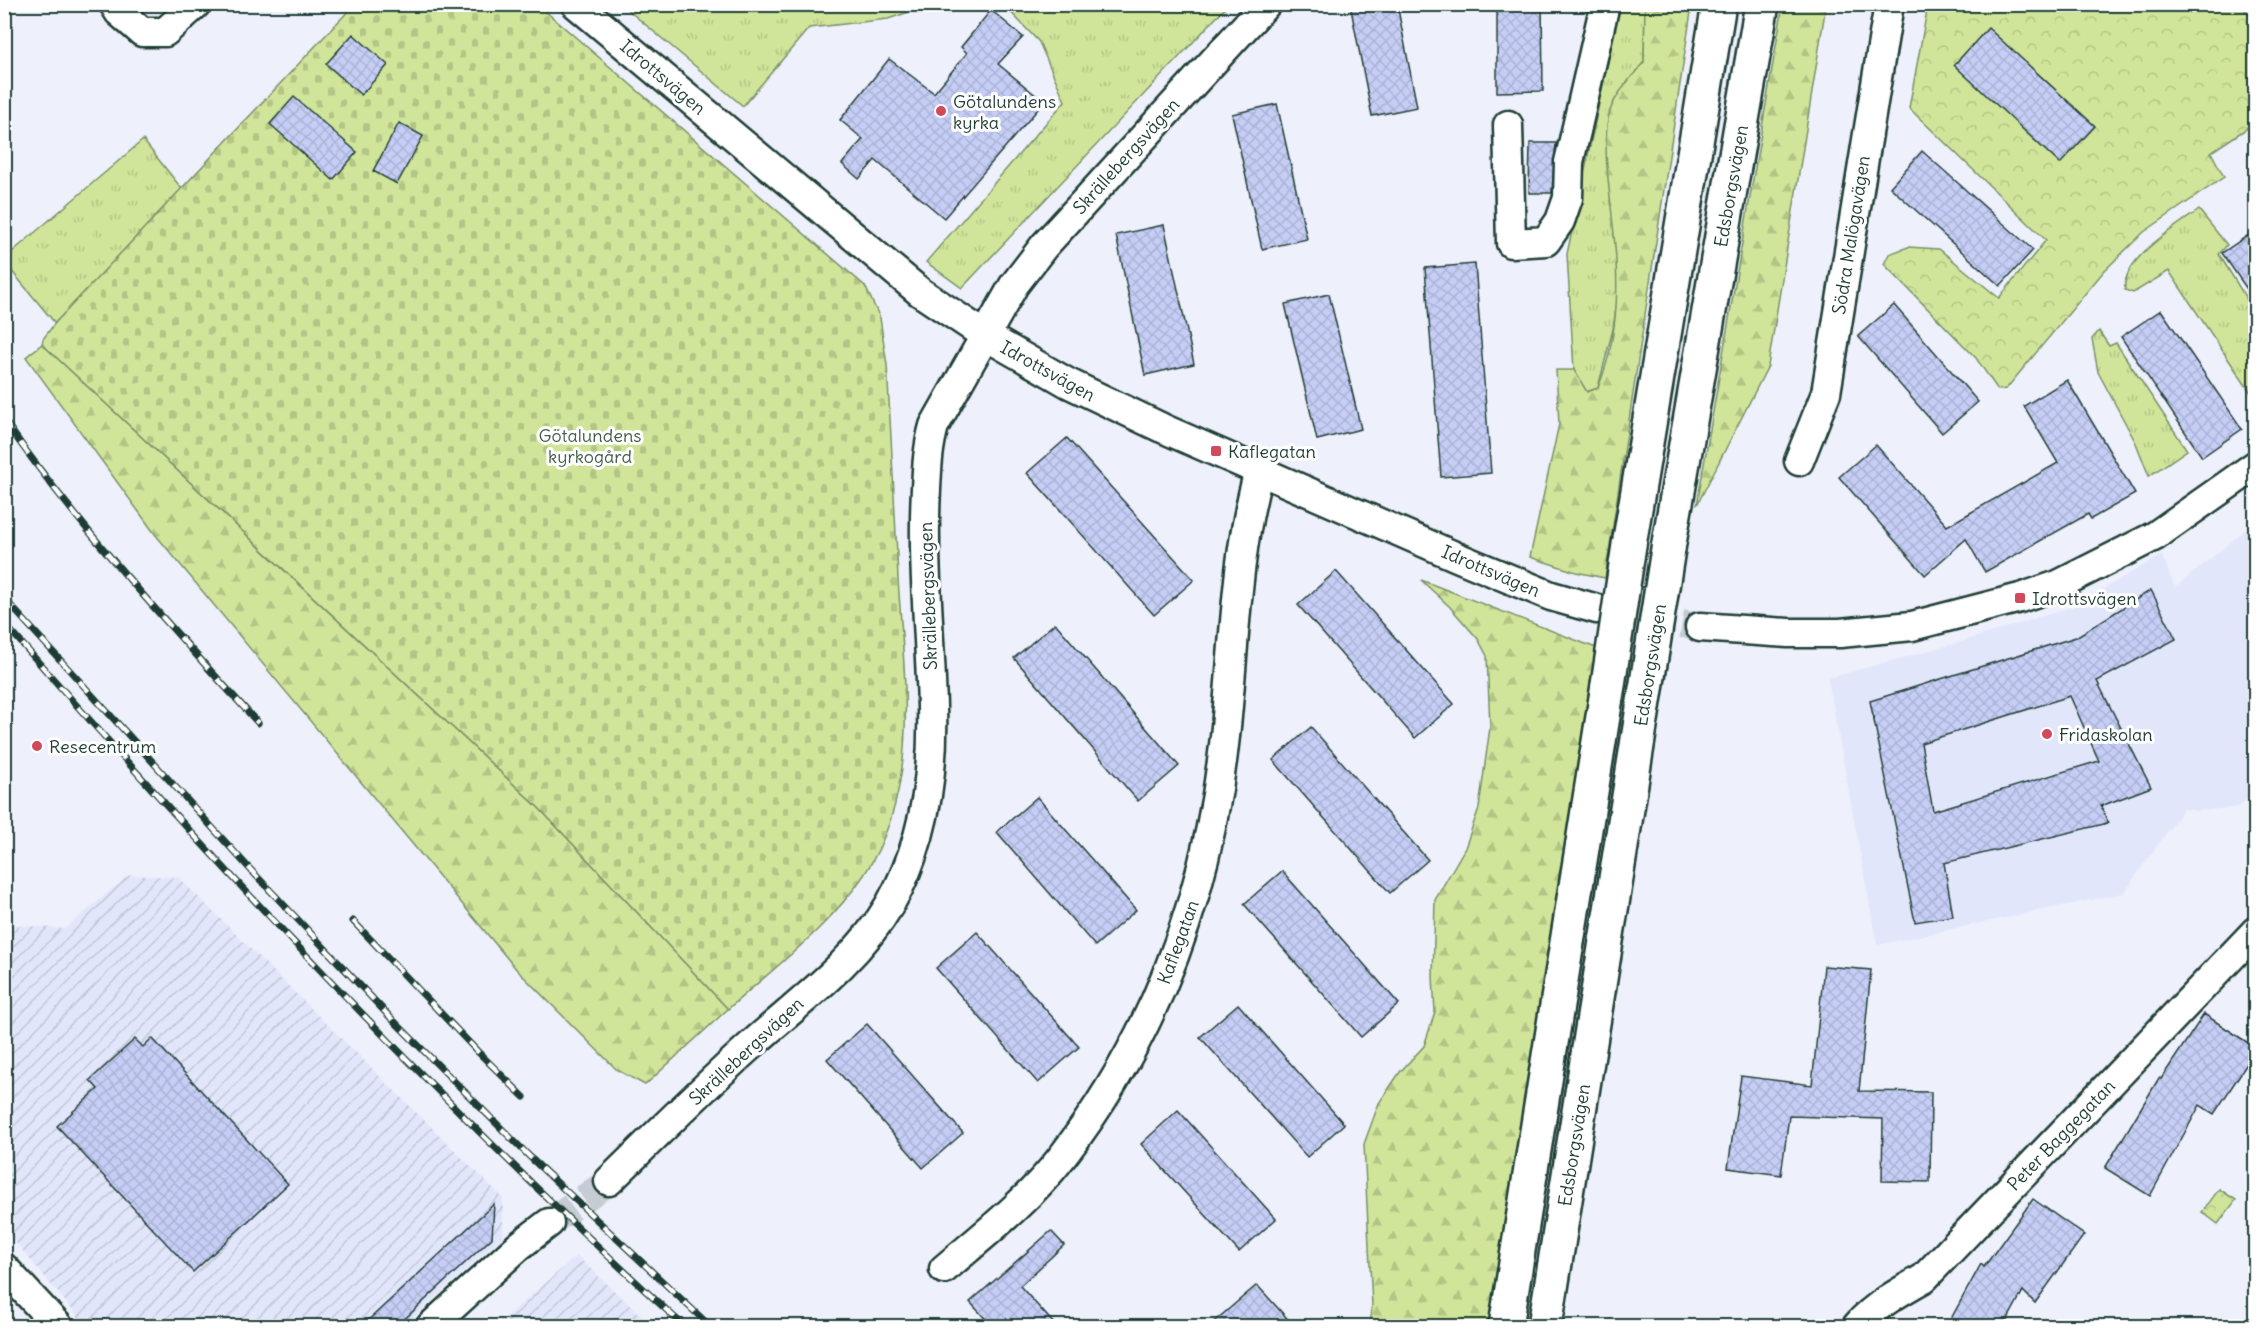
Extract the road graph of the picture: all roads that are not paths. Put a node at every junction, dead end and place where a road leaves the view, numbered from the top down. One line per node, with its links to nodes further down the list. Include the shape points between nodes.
1 (114, 4): 2 (street, via 142,32 165,32)
2 (196, 4)
3 (576, 4): 10 (street, Idrottsvägen, via 920,292)
4 (1266, 4): 10 (street, Skrällebergsvägen, via 1044,246 1014,285)
5 (1605, 4): 9 (street, via 1569,162 1568,198 1560,221 1546,241 1511,243)
6 (1719, 4): 23 (highway, bridge)
7 (1762, 4): 24 (highway, Edsborgsvägen, bridge, via 1668,549)
8 (1889, 4): 11 (street, Södra Malögavägen, via 1826,393)
9 (1508, 125)
10 (986, 336): 13 (street, Idrottsvägen, via 1088,393); 17 (street, Skrällebergsvägen, via 950,395 929,442 925,507 933,739 922,818 908,864 890,904 846,959 715,1077)
11 (1799, 461)
12 (2256, 465): 15 (street, via 2155,536 2058,585 2020,598 1912,626 1840,633)
13 (1259, 471): 14 (street, Idrottsvägen, via 1551,596); 20 (street, Kaflegatan, via 1242,548 1213,825 1183,934 1159,995 1128,1058 1062,1158 1012,1211)
14 (1597, 609)
15 (1700, 627)
16 (2256, 931): 25 (street, Peter Baggegatan, via 1924,1278 1900,1291)
17 (609, 1181)
18 (549, 1223): 22 (street)
19 (4, 1268): 21 (street)
20 (944, 1269)
21 (58, 1326)
22 (431, 1326)
23 (1506, 1326)
24 (1545, 1326)
25 (1857, 1326)

